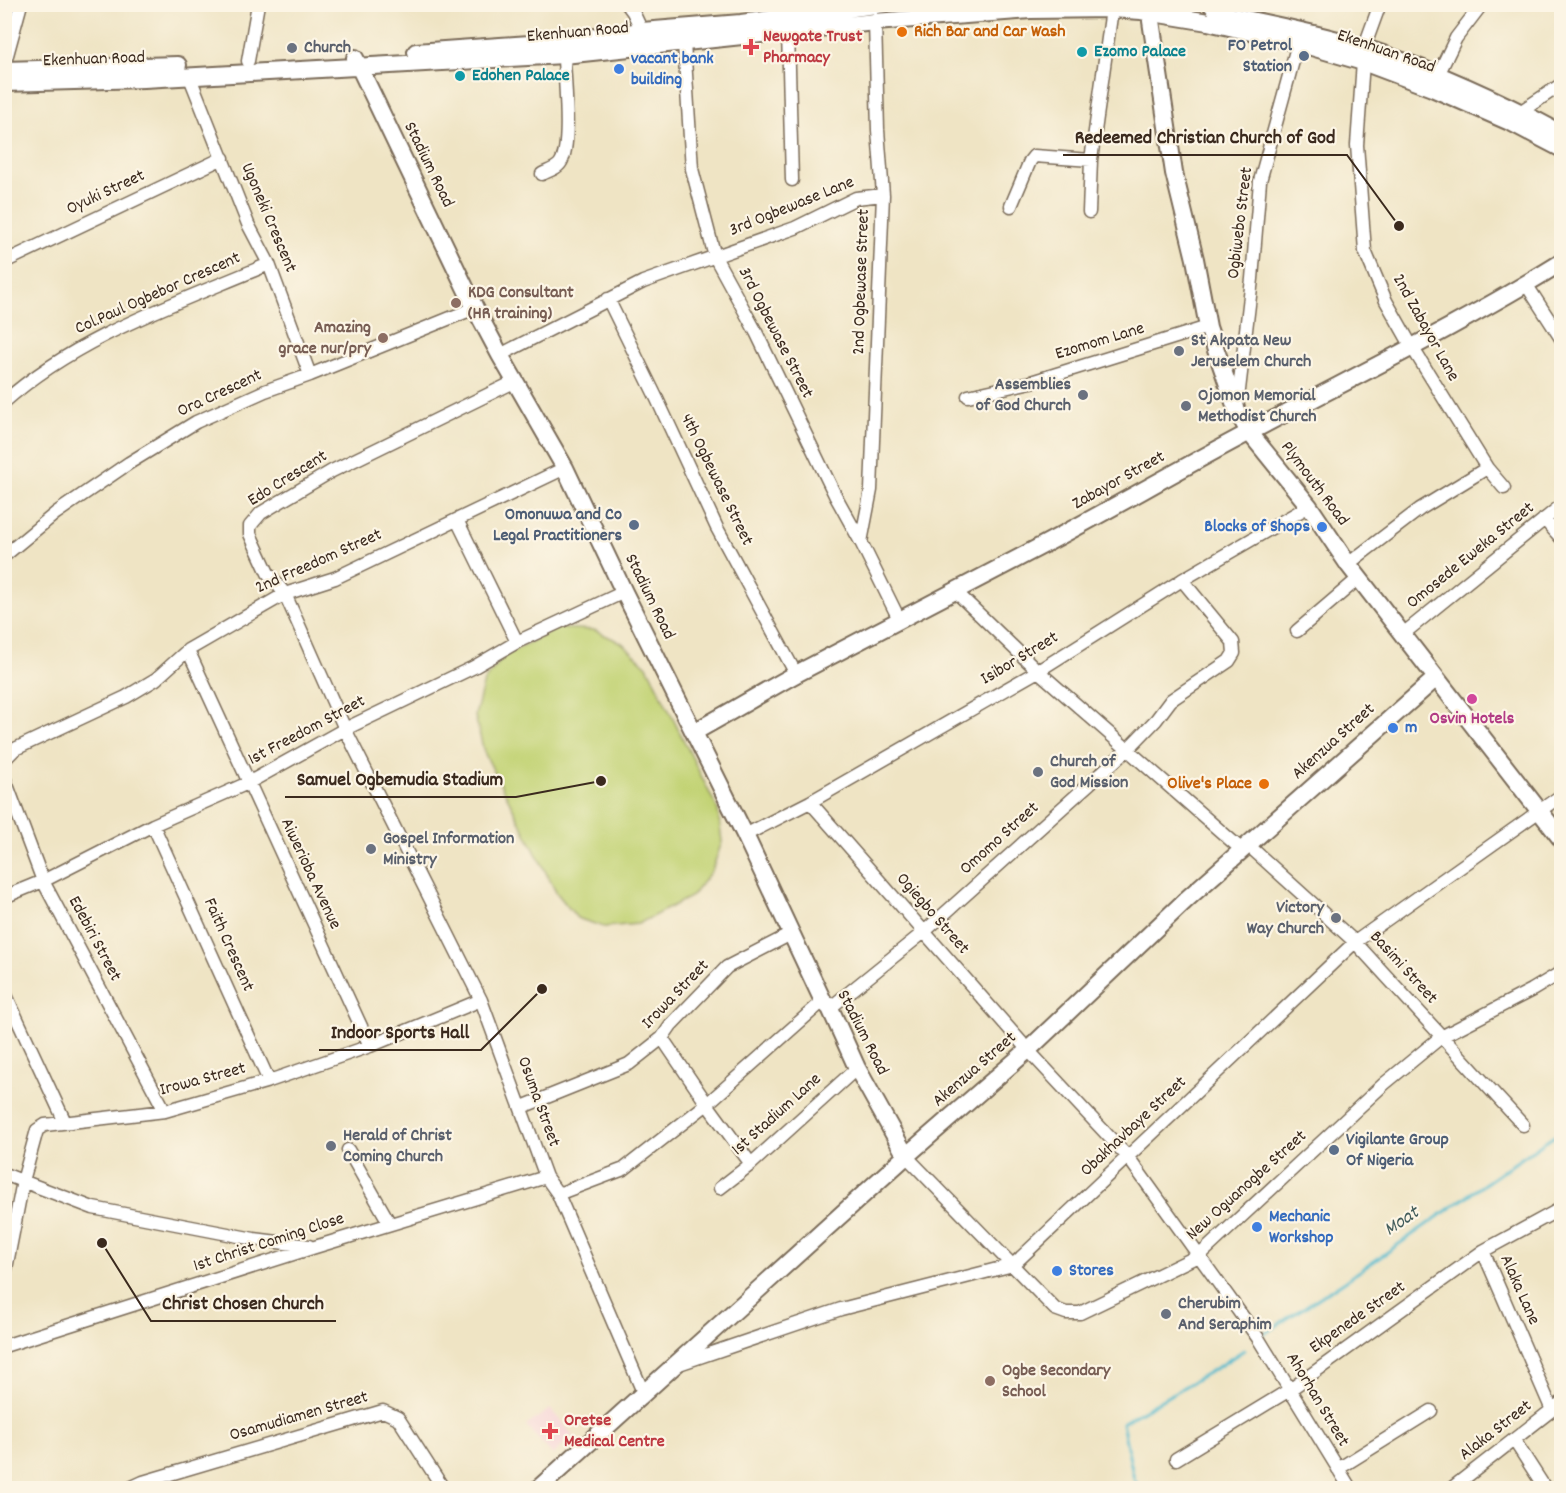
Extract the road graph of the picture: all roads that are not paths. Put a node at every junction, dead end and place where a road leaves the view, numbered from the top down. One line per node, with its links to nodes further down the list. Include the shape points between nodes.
1 (21, 4): 19 (street)
2 (258, 4): 17 (street)
3 (884, 4): 10 (street, Ekenhuan Road)
4 (1380, 4): 15 (street, 2nd Zabayor Lane)
5 (1482, 4): 21 (street, via 1456,38)
6 (632, 7): 12 (street)
7 (1217, 7): 15 (street, Ekenhuan Road)
8 (1112, 9): 9 (street, Ekenhuan Road); 11 (street, Ekenhuan Road, via 1030,10); 28 (street)
9 (1147, 11): 14 (street, Ekenhuan Road); 41 (street, Plymouth Road, via 1173,173)
10 (786, 18): 11 (street, Ekenhuan Road); 12 (street, Ekenhuan Road); 13 (street, Ekenhuan Road); 30 (street)
11 (875, 22): 31 (street, 2nd Ogbewase Street)
12 (642, 31): 18 (street, Ekenhuan Road)
13 (684, 43): 16 (street, Ekenhuan Road); 34 (street, 3rd Ogbewase Street, via 692,169)
14 (1298, 44): 15 (street, Ekenhuan Road); 49 (street, Ogbiwebo Street, via 1260,182)
15 (1363, 55): 21 (street, Ekenhuan Road); 26 (street, Ekenhuan Road); 43 (street, 2nd Zabayor Lane, via 1357,145 1365,251 1386,301)
16 (564, 56): 18 (street, Ekenhuan Road); 29 (street, via 564,154 559,165)
17 (248, 61): 18 (street, Ekenhuan Road); 19 (street, Ekenhuan Road)
18 (357, 62): 20 (street, Ekenhuan Road); 40 (street, Stadium Road)
19 (4, 68)
20 (189, 75): 22 (street, Ekenhuan Road); 27 (street, Ugoneki Crescent)
21 (1438, 75): 24 (street, Ekenhuan Road)
22 (4, 83)
23 (1562, 84): 24 (street)
24 (1520, 112): 25 (street, Ekenhuan Road)
25 (1562, 134)
26 (1562, 149)
27 (224, 158): 35 (street, Oyuki Street); 37 (street, Ugoneki Crescent, via 248,224)
28 (1091, 160): 32 (street, via 1034,156); 33 (street)
29 (542, 174)
30 (792, 180)
31 (884, 195): 34 (street, 3rd Ogbewase Lane, via 856,198 795,228); 59 (street, 2nd Ogbewase Street, via 872,490)
32 (1011, 207)
33 (1089, 212)
34 (716, 257): 39 (street, 3rd Ogbewase Lane, via 643,282); 59 (street, 3rd Ogbewase Street)
35 (4, 262)
36 (1562, 262): 38 (street, Zabayor Street)
37 (269, 264): 45 (street, Ugoneki Crescent); 48 (street, Col.Paul Ogbebor Crescent, via 103,335 56,363)
38 (1526, 284): 42 (street); 43 (street, Zabayor Street)
39 (608, 299): 44 (street, 3rd Ogbewase Lane); 73 (street, 4th Ogbewase Street, via 717,528)
40 (475, 308): 44 (street, Stadium Road); 45 (street, Ora Crescent)
41 (1208, 327): 47 (street, Ezomom Lane, via 1031,382); 49 (street, Plymouth Road)
42 (1562, 340)
43 (1412, 347): 50 (street, Zabayor Street); 52 (street, 2nd Zabayor Lane)
44 (500, 356): 46 (street, Stadium Road)
45 (310, 375): 60 (street, Ora Crescent, via 196,422 56,513)
46 (516, 381): 51 (street, Stadium Road); 66 (street, Edo Crescent, via 332,471 261,513 250,526 250,534 268,573)
47 (968, 396)
48 (4, 402)
49 (1237, 411): 50 (street, Plymouth Road)
50 (1249, 432): 55 (street, Plymouth Road); 64 (street, Zabayor Street)
51 (565, 468): 57 (street, 2nd Freedom Street); 65 (street, Stadium Road)
52 (1487, 468): 53 (street, 2nd Zabayor Lane); 61 (street, via 1420,509)
53 (1504, 488)
54 (1562, 505): 56 (street, Omosede Eweka Street)
55 (1310, 506): 61 (street, Plymouth Road); 63 (street, Isibor Street)
56 (1544, 519): 58 (street); 69 (street, Omosede Eweka Street)
57 (457, 520): 66 (street, 2nd Freedom Street, via 335,578); 70 (street)
58 (1562, 539)
59 (861, 542): 67 (street, 3rd Ogbewase Street)
60 (4, 556)
61 (1348, 564): 62 (street, Plymouth Road)
62 (1359, 578): 68 (street); 69 (street, Plymouth Road)
63 (1182, 580): 72 (street, Isibor Street); 77 (street, Omomo Street, via 1233,642 1234,653 1229,662 1171,700)
64 (954, 590): 67 (street, Zabayor Street); 72 (street, Basimi Street)
65 (624, 591): 70 (street, 1st Freedom Street); 76 (street, Stadium Road)
66 (285, 594): 71 (street, 2nd Freedom Street); 75 (street, Edo Crescent)
67 (900, 621): 73 (street, Zabayor Street)
68 (1297, 631)
69 (1403, 634): 74 (street, Plymouth Road)
70 (517, 642): 75 (street, 1st Freedom Street)
71 (188, 650): 78 (street, 2nd Freedom Street, via 156,679 126,697 15,748); 80 (street, Aiwerioba Avenue)
72 (1038, 671): 77 (street, Basimi Street); 82 (street, Isibor Street)
73 (796, 674): 76 (street, Zabayor Street)
74 (1436, 678): 83 (street, Plymouth Road); 87 (street, Akenzua Street)
75 (345, 729): 80 (street, 1st Freedom Street); 95 (street, Osuma Street)
76 (694, 732): 85 (street, Stadium Road)
77 (1127, 750): 87 (street, Basimi Street); 90 (street, Omomo Street)
78 (4, 760)
79 (4, 777): 88 (street, Edebiri Street)
80 (248, 783): 84 (street, 1st Freedom Street); 99 (street, Aiwerioba Avenue)
81 (1562, 795): 83 (street, Obakhavbaye Street)
82 (810, 802): 85 (street, Isibor Street); 90 (street, Ogiegbo Street)
83 (1540, 811): 86 (street, Plymouth Road); 92 (street, Obakhavbaye Street)
84 (153, 825): 88 (street, 1st Freedom Street); 102 (street, Faith Crescent)
85 (744, 835): 91 (street, Stadium Road)
86 (1562, 840)
87 (1245, 848): 92 (street, Basimi Street); 100 (street, Akenzua Street)
88 (43, 881): 89 (street, 1st Freedom Street); 105 (street, Edebiri Street)
89 (4, 897)
90 (924, 932): 96 (street, Omomo Street); 100 (street, Ogiegbo Street)
91 (791, 934): 96 (street, Stadium Road); 98 (street, Irowa Street, via 727,967)
92 (1355, 942): 97 (street, Basimi Street); 110 (street, Obakhavbaye Street)
93 (1562, 972): 97 (street, New Oguanogbe Street)
94 (4, 991): 106 (street)
95 (481, 1000): 99 (street, Irowa Street); 104 (street, Osuma Street)
96 (827, 1005): 101 (street, Stadium Road); 103 (street, Omomo Street)
97 (1441, 1037): 107 (street, Basimi Street); 122 (street, New Oguanogbe Street, via 1384,1084)
98 (662, 1038): 103 (street); 104 (street, Irowa Street, via 628,1064)
99 (370, 1046): 102 (street, Irowa Street)
100 (1028, 1050): 109 (street, Akenzua Street); 110 (street, Ahorhan Street)
101 (857, 1068): 109 (street, Stadium Road); 111 (street, 1st Stadium Lane)
102 (269, 1080): 105 (street, Irowa Street)
103 (707, 1104): 111 (street); 116 (street, Omomo Street, via 624,1169)
104 (522, 1107): 113 (street, Osuma Street)
105 (165, 1111): 106 (street, Irowa Street)
106 (65, 1122): 114 (street, Irowa Street, via 37,1130)
107 (1523, 1125)
108 (348, 1150): 118 (street)
109 (906, 1156): 124 (street, New Oguanogbe Street); 127 (street, Akenzua Street)
110 (1128, 1157): 122 (street, Ahorhan Street); 124 (street, Obakhavbaye Street)
111 (751, 1164): 115 (street, 1st Stadium Lane)
112 (4, 1174): 114 (street)
113 (546, 1178): 116 (street, Osuma Street); 118 (street, 1st Christ Coming Close)
114 (23, 1181): 119 (street, via 93,1208); 125 (street)
115 (720, 1188)
116 (558, 1194): 129 (street, Osuma Street)
117 (1562, 1208): 121 (street, Ekpenede Street)
118 (390, 1224): 120 (street, 1st Christ Coming Close)
119 (254, 1239): 120 (street); 123 (street)
120 (315, 1247): 123 (street, 1st Christ Coming Close)
121 (1483, 1251): 128 (street, Ekpenede Street); 130 (street, Alaka Lane)
122 (1200, 1255): 124 (street, New Oguanogbe Street, via 1080,1313 1055,1310); 128 (street, Ahorhan Street)
123 (263, 1263): 126 (street, 1st Christ Coming Close)
124 (1013, 1265): 127 (street, Obakhavbaye Street, via 841,1309)
125 (4, 1279)
126 (4, 1346)
127 (671, 1367): 129 (street, Akenzua Street)
128 (1291, 1389): 133 (street, Ekpenede Street); 134 (street, Ahorhan Street)
129 (643, 1392): 137 (street, Akenzua Street)
130 (1557, 1406): 132 (street, Alaka Street)
131 (1431, 1411): 134 (street)
132 (1514, 1440): 139 (street, Alaka Street); 140 (street)
133 (1176, 1459)
134 (1338, 1469): 138 (street, Ahorhan Street)
135 (130, 1488): 136 (street, Osamudiamen Street, via 383,1412 398,1418)
136 (443, 1488)
137 (539, 1488)
138 (1350, 1488)
139 (1452, 1488)
140 (1545, 1488)

